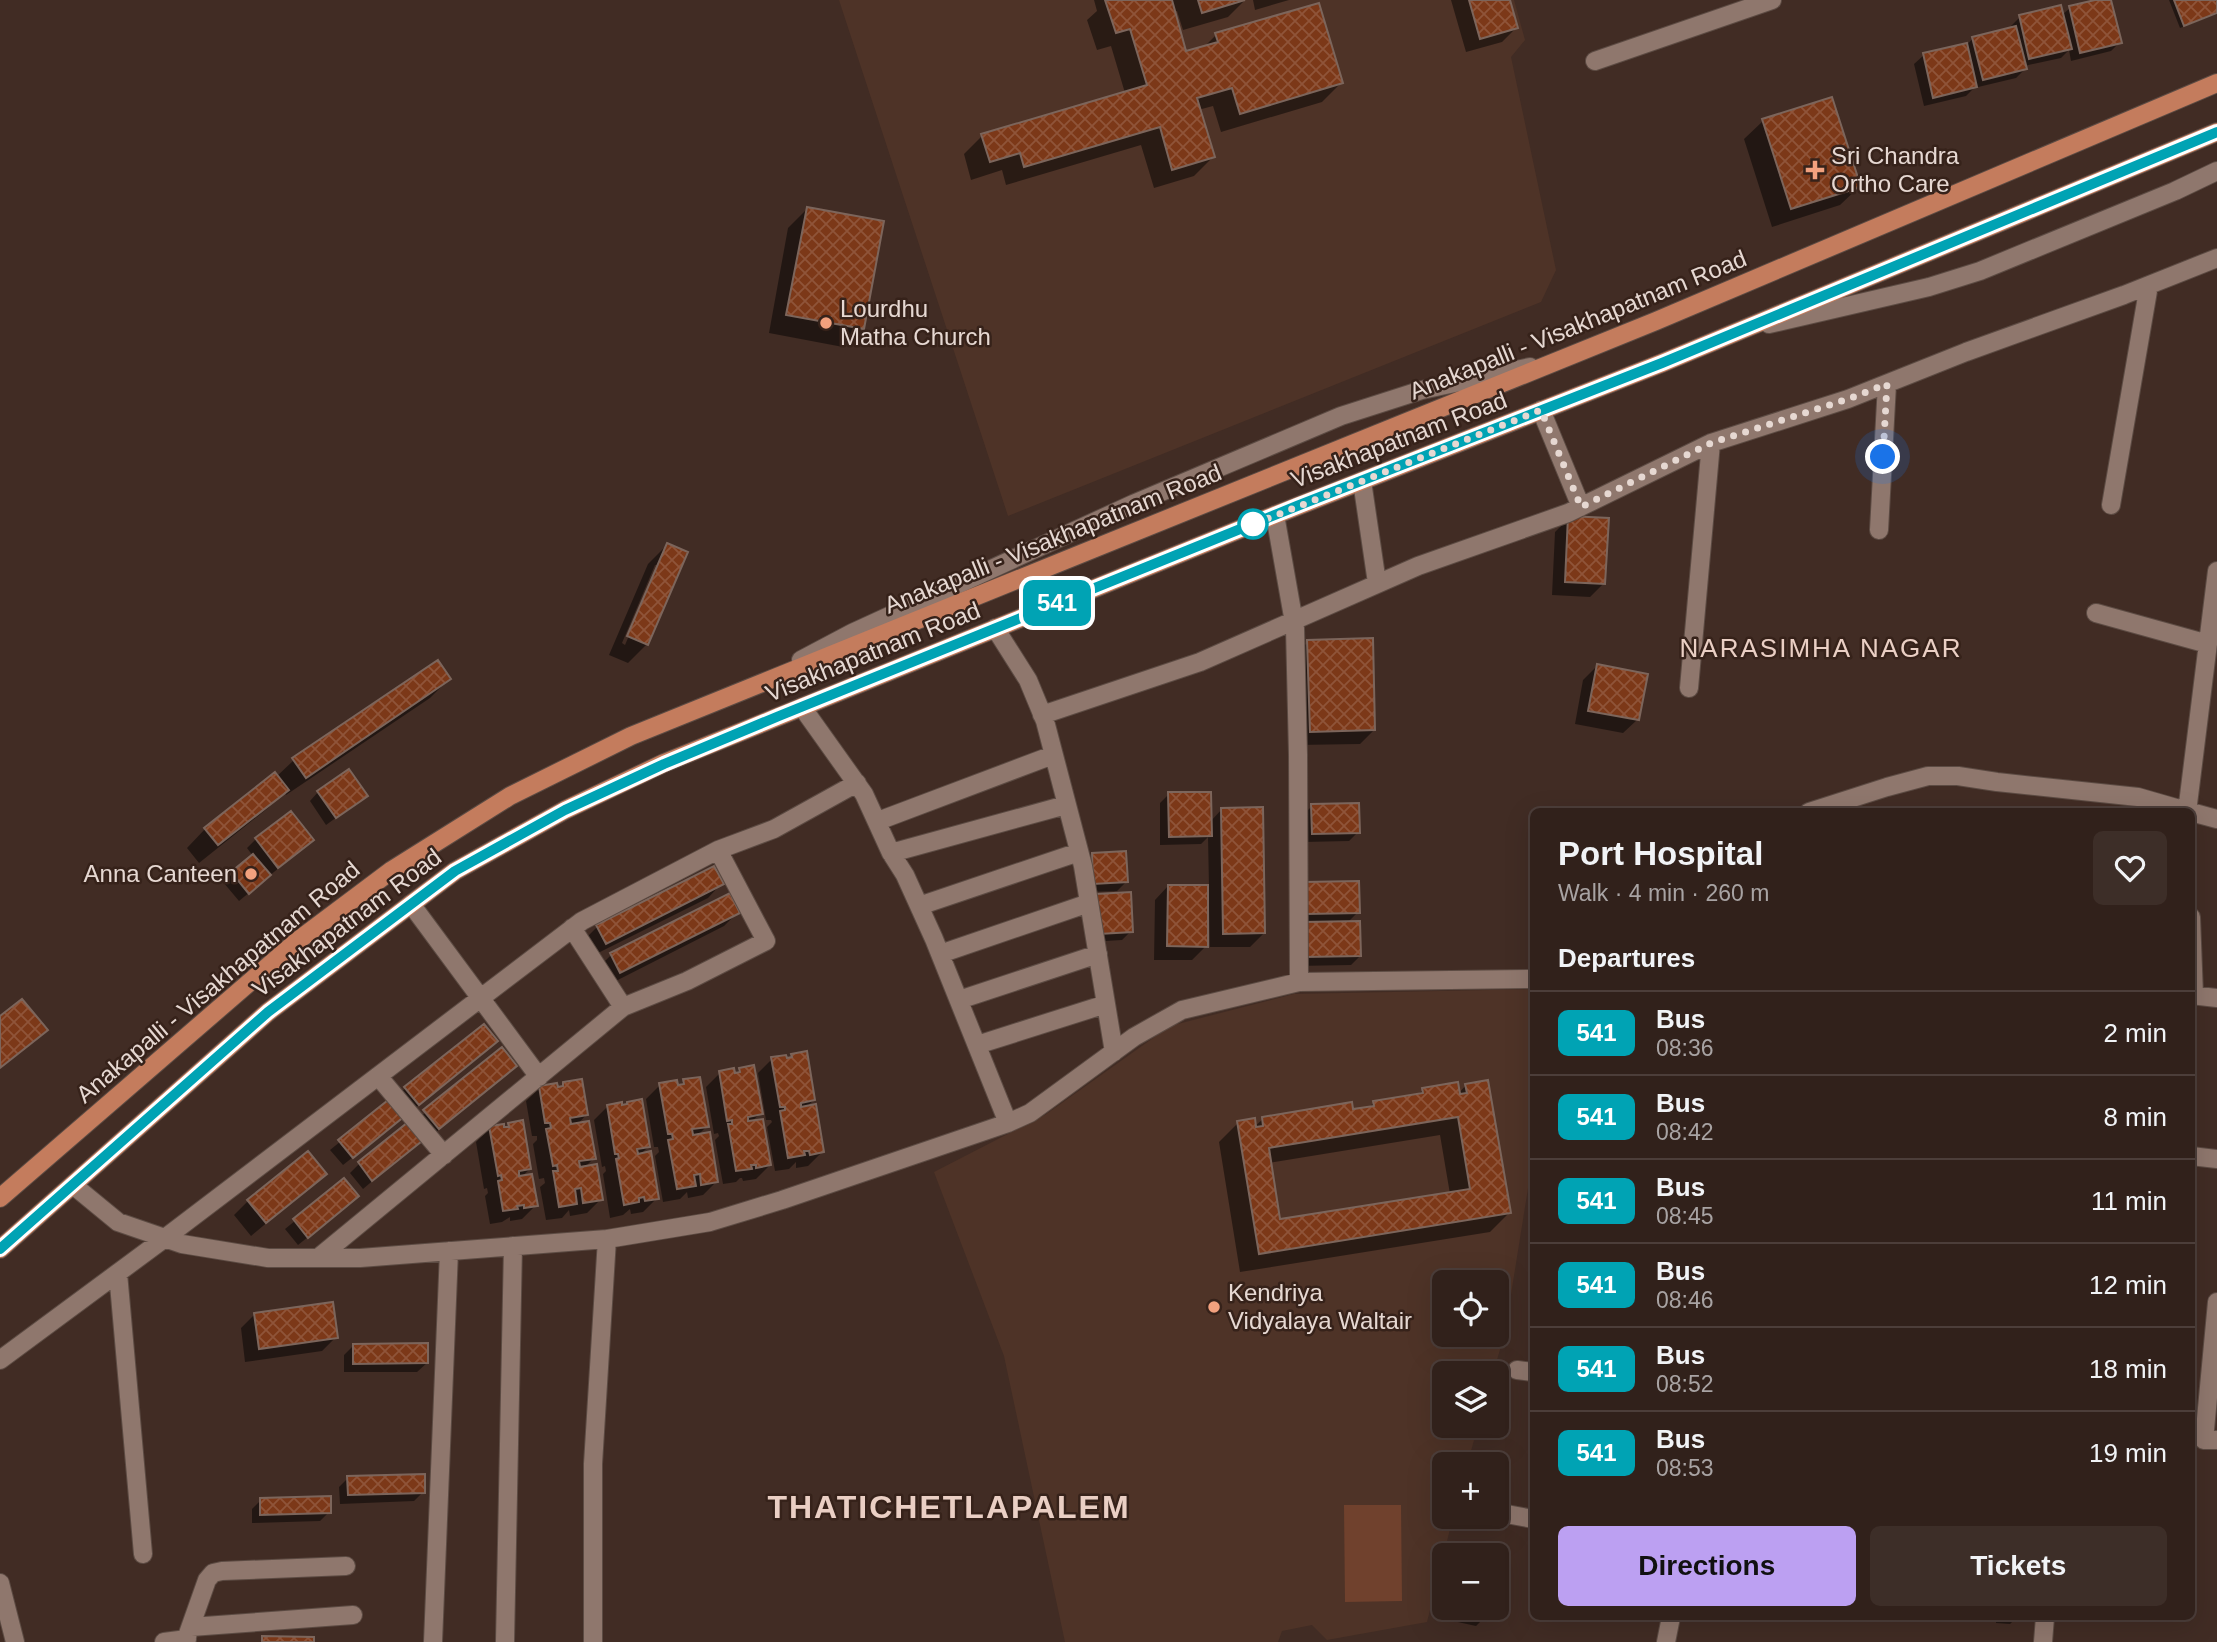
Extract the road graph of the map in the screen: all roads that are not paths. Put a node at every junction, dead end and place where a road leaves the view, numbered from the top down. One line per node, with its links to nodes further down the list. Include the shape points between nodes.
1 (1772, 0): 2 (street)
2 (1595, 61)
3 (2217, 83): 9 (main road, Anakapalli - Visakhapatnam Road)
4 (2217, 132): 8 (main road, Visakhapatnam Road)
5 (2217, 171): 8 (street, via 1980,271)
6 (2217, 258): 7 (street)
7 (2149, 285): 10 (street); 14 (street)
8 (1742, 330): 11 (main road, Visakhapatnam Road)
9 (1553, 362): 25 (main road, Anakapalli - Visakhapatnam Road); 25 (street, via 1422,390 1340,416 1121,509 852,634)
10 (1887, 384): 12 (street); 17 (street)
11 (1541, 410): 13 (main road, Visakhapatnam Road); 15 (street)
12 (1711, 443): 15 (street); 24 (street)
13 (1362, 481): 16 (main road, Visakhapatnam Road); 19 (street)
14 (2111, 505)
15 (1581, 507): 19 (street)
16 (1275, 515): 21 (street); 22 (main road, Visakhapatnam Road)
17 (1879, 530)
18 (2217, 571): 23 (street)
19 (1377, 583): 21 (street)
20 (2096, 613): 23 (street)
21 (1294, 619): 27 (street, via 1199,662); 47 (street)
22 (995, 628): 26 (main road, Visakhapatnam Road); 27 (street, via 1028,680)
23 (2208, 644): 33 (street)
24 (1689, 688)
25 (739, 693): 63 (main road, Anakapalli - Visakhapatnam Road, via 631,736 510,796 392,870 296,942)
26 (802, 707): 29 (street); 41 (main road, Visakhapatnam Road, via 565,810 455,871)
27 (1042, 715): 28 (street)
28 (1053, 755): 30 (street); 36 (street)
29 (857, 783): 36 (street); 37 (street, via 775,829)
30 (1066, 805): 38 (street); 39 (street)
31 (1821, 808): 32 (street, via 1928,776 1958,776 2138,797)
32 (2175, 808)
33 (2189, 808)
34 (2195, 814): 35 (street)
35 (2217, 819)
36 (878, 821): 39 (street)
37 (718, 850): 43 (street); 53 (street, via 766,941)
38 (1079, 852): 40 (street); 42 (street)
39 (891, 853): 42 (street)
40 (1089, 903): 44 (street); 45 (street)
41 (411, 904): 49 (street); 62 (main road, Visakhapatnam Road, via 268,1012)
42 (919, 906): 44 (street)
43 (572, 928): 49 (street); 53 (street)
44 (940, 954): 51 (street)
45 (1098, 954): 51 (street); 52 (street)
46 (1530, 979): 47 (street)
47 (1299, 982): 55 (street, via 1182,1010)
48 (2195, 995): 50 (street)
49 (482, 997): 56 (street); 57 (street)
50 (2217, 998)
51 (959, 1000): 54 (street)
52 (1106, 1004): 54 (street); 55 (street)
53 (623, 1007): 57 (street)
54 (977, 1045): 58 (street)
55 (1114, 1052): 58 (street, via 1030,1113)
56 (378, 1076): 59 (street); 64 (street)
57 (539, 1077): 59 (street)
58 (1008, 1123): 65 (street, via 710,1222)
59 (444, 1155): 69 (street)
60 (2195, 1156): 61 (street)
61 (2217, 1159)
62 (73, 1185): 64 (street, via 118,1222); 67 (main road, Visakhapatnam Road)
63 (0, 1198)
64 (165, 1238): 69 (street, via 268,1258); 70 (street)
65 (607, 1239): 66 (street); 87 (street, via 593,1464)
66 (513, 1245): 68 (street); 86 (street)
67 (0, 1249)
68 (449, 1251): 69 (street); 85 (street)
69 (318, 1258)
70 (118, 1273): 72 (street); 76 (street)
71 (2217, 1302): 73 (street, via 2204,1440)
72 (0, 1360)
73 (2217, 1440)
74 (1509, 1514): 75 (street)
75 (1530, 1518)
76 (143, 1554)
77 (346, 1566): 82 (street, via 212,1573)
78 (0, 1583): 83 (street)
79 (353, 1615): 82 (street)
80 (1670, 1620): 88 (street)
81 (2045, 1620): 89 (street)
82 (188, 1636): 84 (street)
83 (15, 1642)
84 (164, 1642)
85 (433, 1642)
86 (505, 1642)
87 (593, 1642)
88 (1665, 1642)
89 (2043, 1642)

